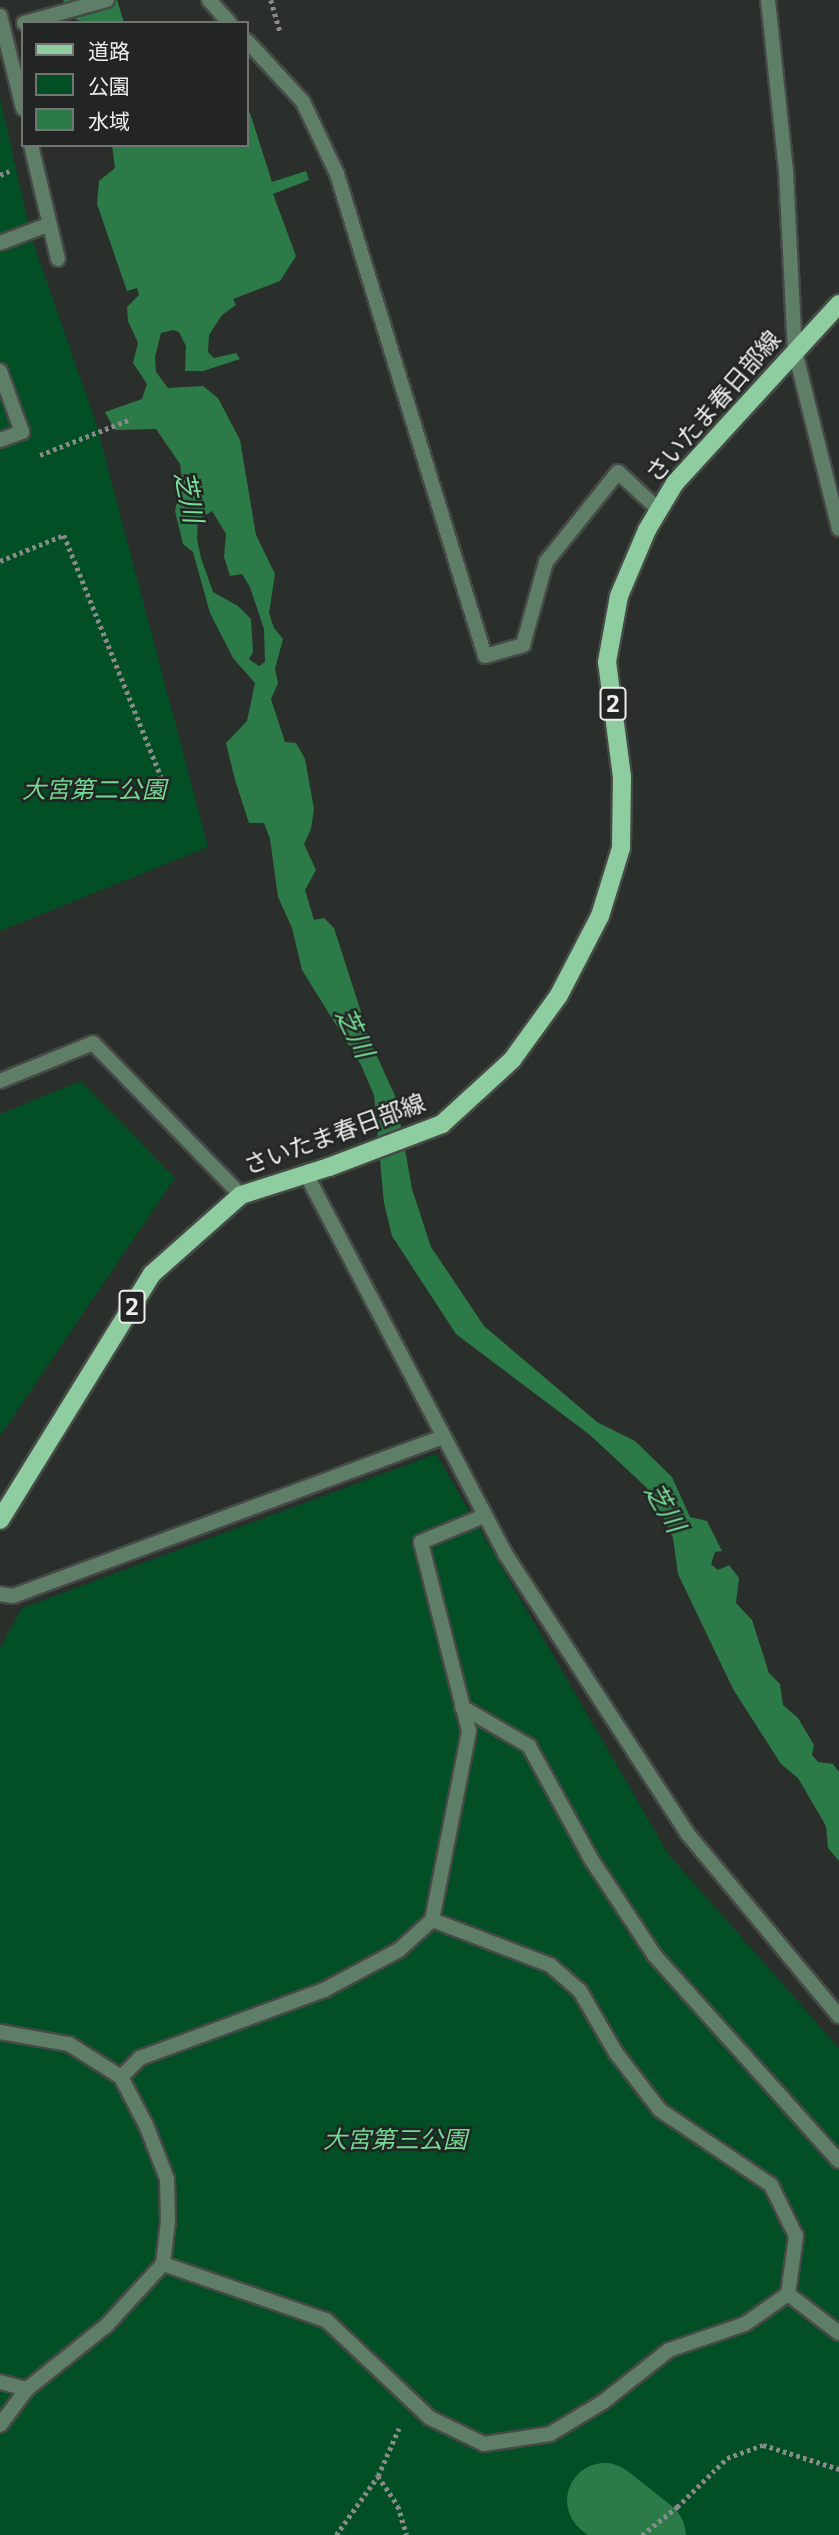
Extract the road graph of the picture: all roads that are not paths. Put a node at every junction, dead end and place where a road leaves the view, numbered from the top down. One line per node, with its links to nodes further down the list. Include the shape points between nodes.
1 (107, 0): 4 (street)
2 (209, 0): 5 (street)
3 (768, 0): 15 (street, via 786,170)
4 (31, 21)
5 (228, 21)
6 (2, 22): 7 (street); 9 (street)
7 (21, 23)
8 (248, 42): 18 (street, via 303,102 337,174 485,656 523,645 546,562 618,472)
9 (21, 100)
10 (32, 147): 11 (street)
11 (50, 224): 12 (street); 13 (street)
12 (0, 243)
13 (58, 259)
14 (839, 304): 15 (main road, さいたま春日部線 / 2)
15 (794, 351): 18 (main road, さいたま春日部線 / 2, via 675,484); 19 (street)
16 (0, 371): 17 (street, via 22,432)
17 (0, 440)
18 (659, 510): 21 (main road, さいたま春日部線 / 2, via 619,596 607,662 622,777 621,848 600,916 559,995 512,1060 442,1124)
19 (839, 529)
20 (0, 1081): 22 (street, via 93,1043)
21 (306, 1174): 22 (main road, さいたま春日部線 / 2); 23 (street)
22 (241, 1195): 25 (main road, さいたま春日部線 / 2, via 152,1275)
23 (442, 1437): 24 (street); 26 (street, via 13,1596)
24 (484, 1516): 27 (street, via 421,1542); 29 (street, via 687,1833)
25 (0, 1520)
26 (0, 1594)
27 (463, 1707): 28 (street, via 469,1731); 32 (street, via 529,1746 591,1859 655,1956)
28 (432, 1920): 31 (street, via 399,1950 324,1990 140,2058); 34 (street, via 550,1965 580,1991 616,2053 660,2110 771,2185 796,2236)
29 (839, 2015)
30 (0, 2032): 31 (street, via 69,2044)
31 (121, 2077): 33 (street, via 167,2179)
32 (839, 2161)
33 (163, 2264): 34 (street, via 326,2320 430,2418 484,2444 550,2434 603,2402 669,2350 745,2324); 37 (street, via 107,2325)
34 (788, 2294): 35 (street)
35 (839, 2333)
36 (0, 2382): 37 (street)
37 (27, 2389): 38 (street)
38 (0, 2425)

